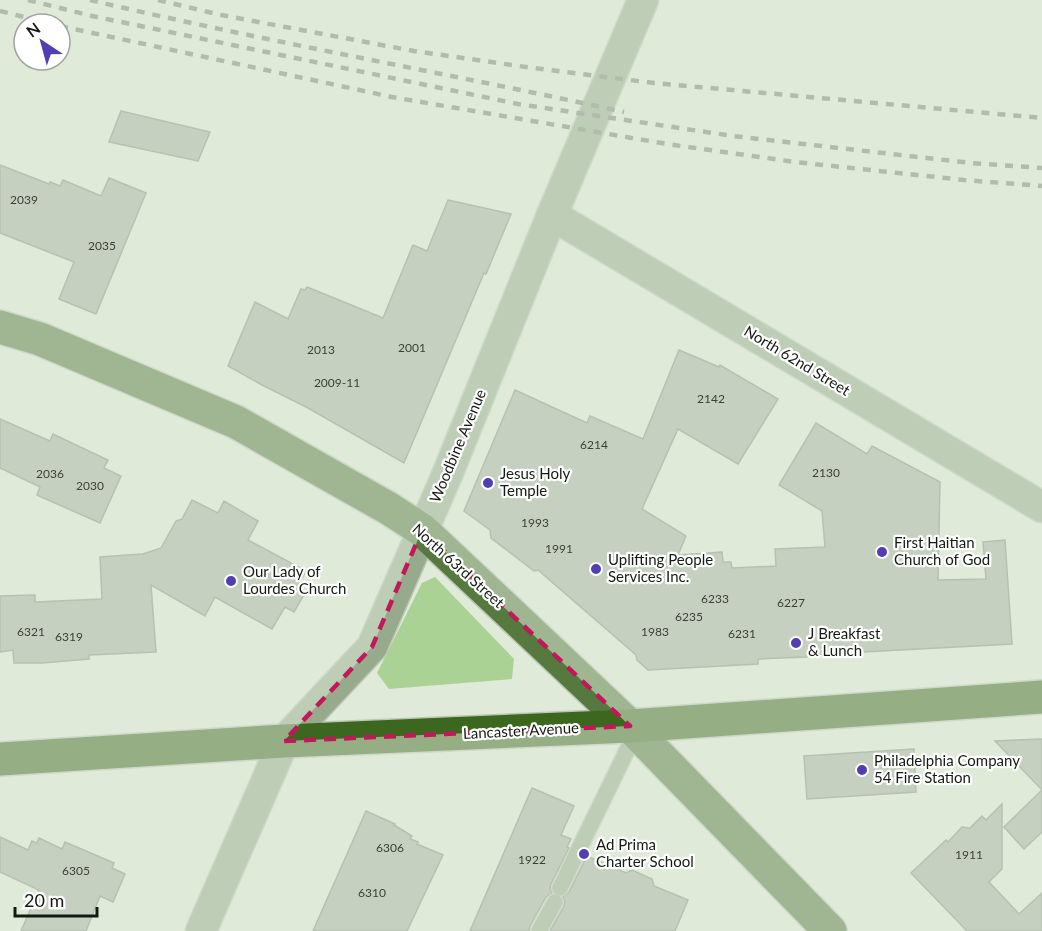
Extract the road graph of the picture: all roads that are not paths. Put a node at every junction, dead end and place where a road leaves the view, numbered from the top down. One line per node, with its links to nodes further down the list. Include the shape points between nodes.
1 (643, 0): 2 (street, Woodbine Avenue)
2 (552, 215): 4 (street, North 62nd Street); 5 (street, Woodbine Avenue)
3 (0, 327): 5 (main road, North 63rd Street, via 40,339 236,422)
4 (1042, 507)
5 (422, 530): 7 (main road, North 63rd Street); 8 (street, Woodbine Avenue, via 372,647)
6 (1042, 697): 7 (highway, Lancaster Avenue)
7 (633, 729): 8 (highway, Lancaster Avenue); 10 (main road, North 63rd Street); 12 (lane)
8 (284, 741): 9 (highway, Lancaster Avenue); 11 (street, Woodbine Avenue)
9 (0, 759)
10 (821, 928)
11 (201, 931)
12 (539, 931)

